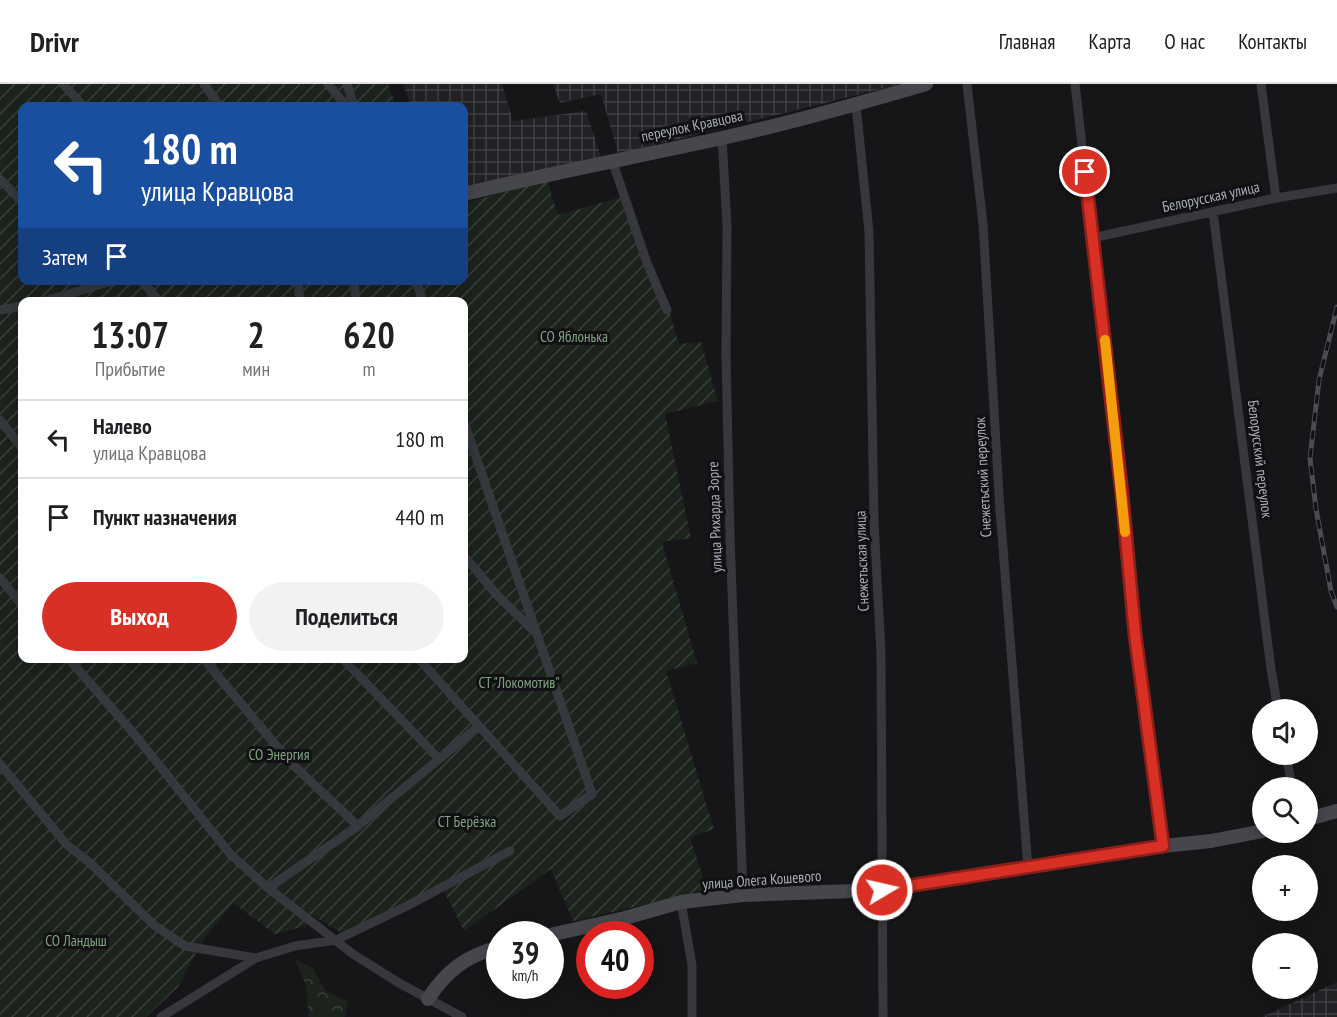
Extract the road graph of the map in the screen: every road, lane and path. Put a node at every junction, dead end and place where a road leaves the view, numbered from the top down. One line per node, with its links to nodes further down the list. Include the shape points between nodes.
1 (63, 84): 9 (street)
2 (204, 84): 10 (street)
3 (328, 84): 11 (street)
4 (347, 84): 12 (street)
5 (926, 84): 13 (street, переулок Кравцова)
6 (967, 84): 51 (street, Снежетьский переулок, via 983,224)
7 (1075, 84): 22 (street)
8 (1261, 84): 20 (street)
9 (79, 102)
10 (217, 102)
11 (343, 102)
12 (353, 102)
13 (856, 105): 14 (street, переулок Кравцова); 53 (street, Снежетьская улица, via 869,231 874,522 881,653)
14 (722, 138): 15 (street, переулок Кравцова); 54 (street, улица Рихарда Зорге, via 728,226 730,536)
15 (612, 160): 18 (street, переулок Кравцова); 29 (street)
16 (0, 178): 19 (street)
17 (1337, 188): 20 (street, Белорусская улица)
18 (468, 193)
19 (18, 198)
20 (1276, 198): 21 (street, Белорусская улица)
21 (1213, 212): 22 (street, Белорусская улица); 41 (street, Белорусский переулок)
22 (1092, 238): 49 (street, via 1135,634)
23 (89, 285): 25 (street)
24 (145, 285): 26 (street)
25 (56, 297)
26 (156, 297)
27 (18, 307): 28 (street)
28 (0, 310)
29 (667, 310)
30 (0, 420): 32 (street)
31 (468, 434): 36 (street)
32 (18, 442)
33 (468, 561): 36 (street)
34 (0, 578): 35 (street)
35 (18, 600)
36 (534, 632): 42 (street, via 591,794 560,816)
37 (72, 663): 52 (street, via 231,855)
38 (207, 663): 47 (street, via 289,761)
39 (347, 663): 43 (street)
40 (422, 663): 42 (street)
41 (1276, 699)
42 (479, 726): 43 (street)
43 (439, 759): 47 (street)
44 (0, 764): 59 (street, via 67,845 154,924 185,946)
45 (1337, 811): 46 (street)
46 (1318, 816)
47 (358, 826): 52 (street)
48 (1252, 833): 49 (street, улица Олега Кошевого)
49 (1163, 846): 51 (street, улица Олега Кошевого)
50 (510, 851): 57 (street)
51 (1028, 868): 53 (street, улица Олега Кошевого)
52 (268, 888): 57 (street)
53 (882, 890): 54 (street, улица Олега Кошевого); 64 (street, Снежетьская улица)
54 (743, 895): 55 (street, улица Олега Кошевого)
55 (681, 902): 56 (street, улица Олега Кошевого); 63 (street, via 692,964)
56 (564, 932)
57 (336, 940): 59 (street, via 295,946); 60 (street)
58 (486, 950): 60 (street, via 454,968)
59 (256, 958): 61 (street)
60 (428, 999): 62 (street)
61 (161, 1017)
62 (462, 1017)
63 (692, 1017)
64 (883, 1017)

